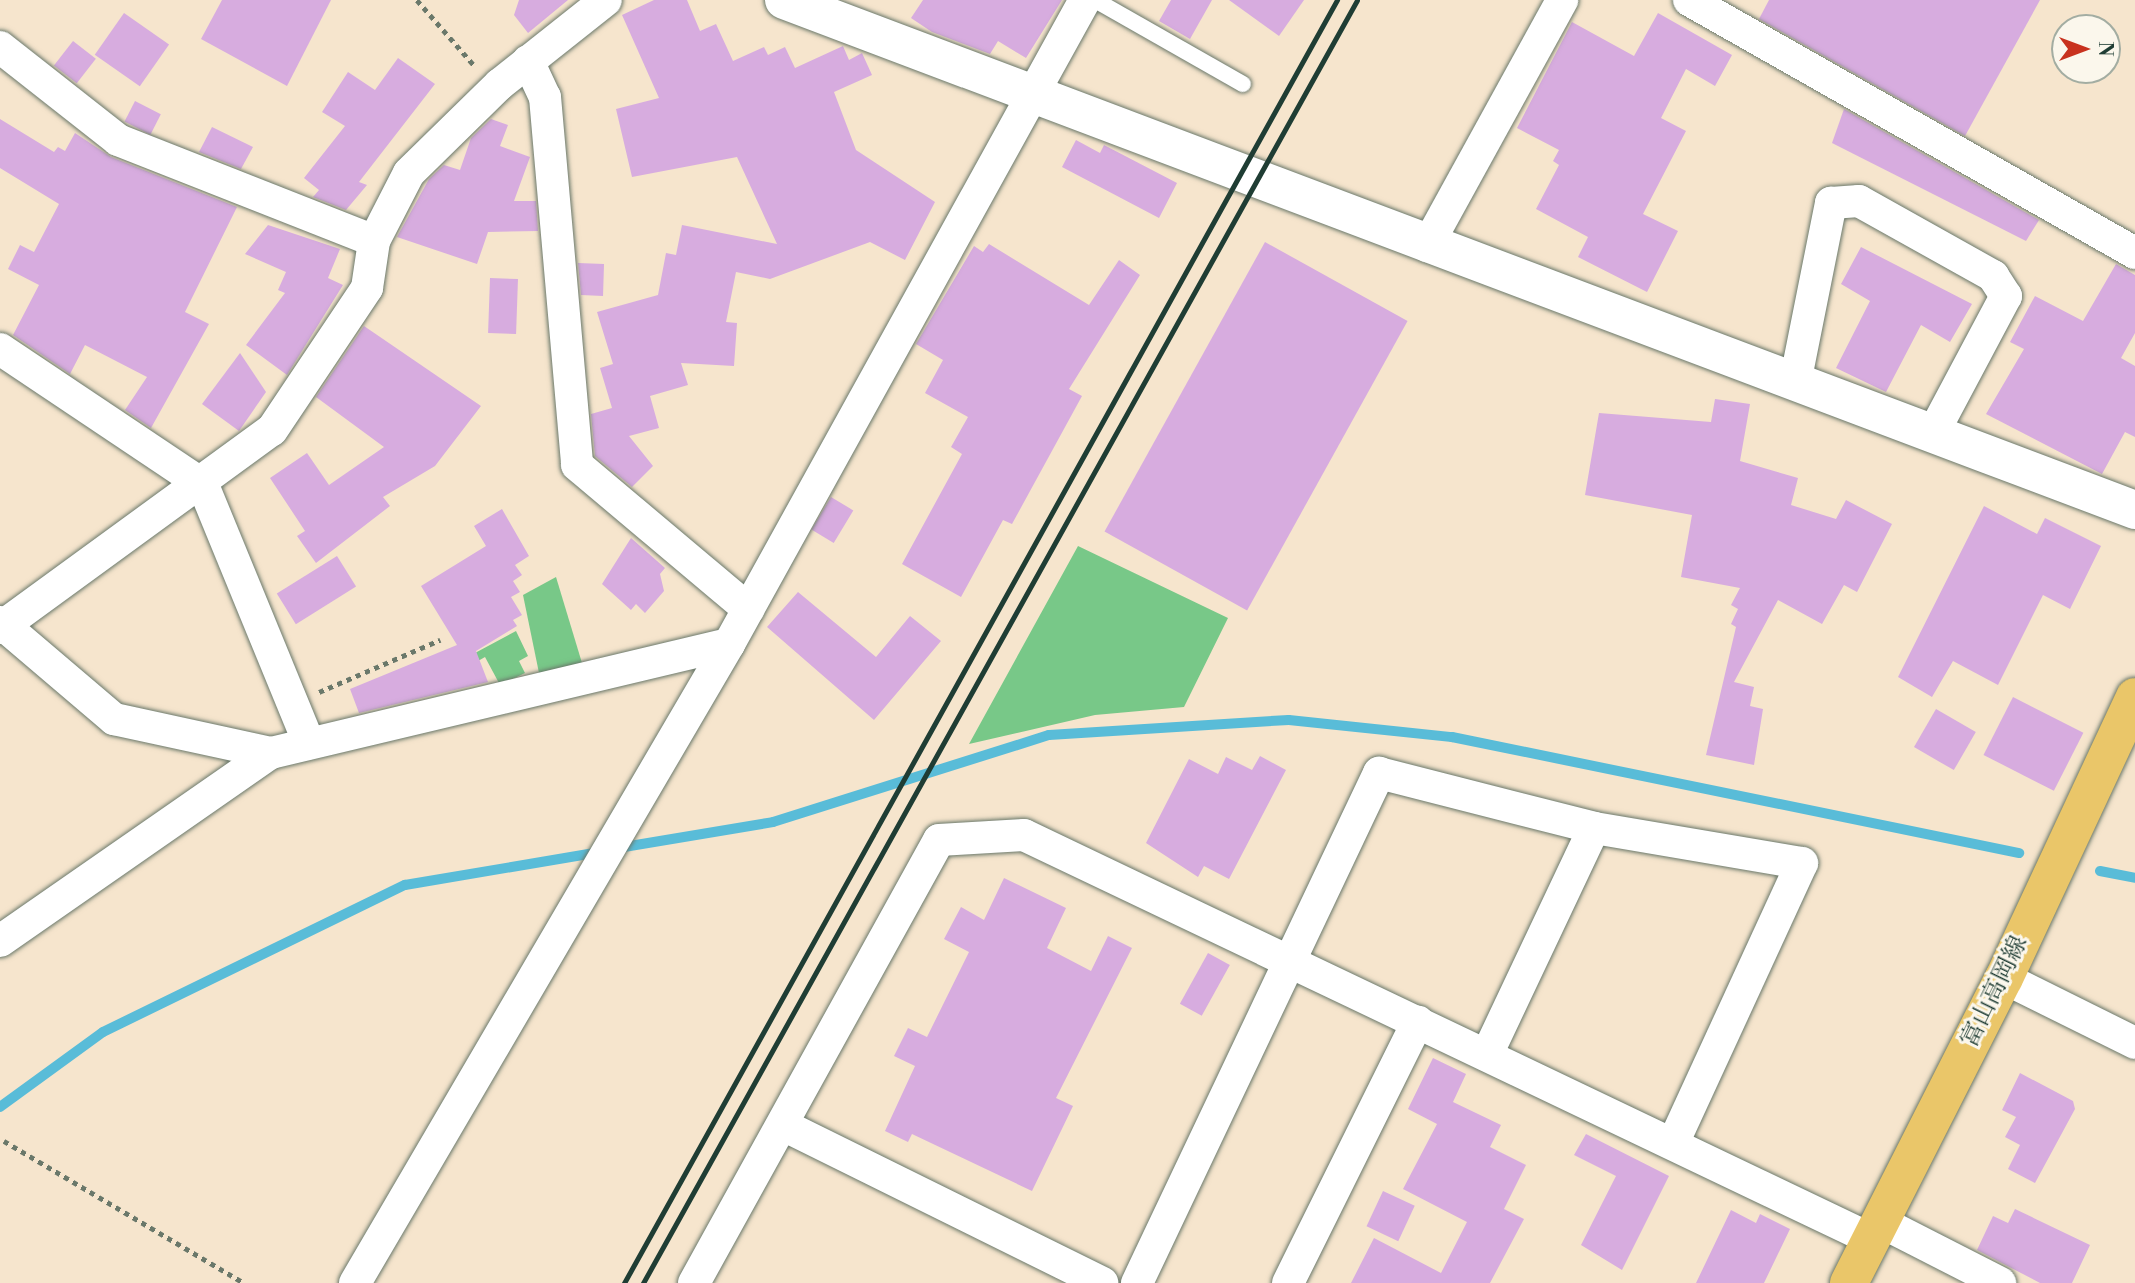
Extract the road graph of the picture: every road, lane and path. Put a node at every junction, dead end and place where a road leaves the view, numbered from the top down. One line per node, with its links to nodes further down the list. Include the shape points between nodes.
1 (417, 0): 11 (path)
2 (606, 0): 9 (street)
3 (784, 0): 12 (street)
4 (1085, 0): 12 (street)
5 (1095, 0): 10 (lane)
6 (1562, 0): 14 (street)
7 (1689, 0): 15 (street)
8 (0, 47): 13 (street, via 118,141)
9 (528, 61): 11 (street); 21 (street, via 545,97 577,465)
10 (1243, 84)
11 (495, 89): 13 (street, via 409,173)
12 (1032, 95): 14 (street); 21 (street)
13 (374, 241): 19 (street, via 366,288 329,353 272,430)
14 (1427, 246): 17 (street)
15 (2135, 253)
16 (0, 349): 19 (street)
17 (1795, 383): 18 (street); 18 (street, via 1831,203 1859,201 1993,276 2006,296)
18 (1932, 435): 20 (street)
19 (203, 485): 22 (street); 26 (street)
20 (2135, 510)
21 (748, 609): 24 (street)
22 (0, 624): 28 (street, via 114,719)
23 (440, 640): 26 (path)
24 (729, 644): 27 (street); 41 (street)
25 (2135, 697): 32 (main road, 富山高岡線)
26 (292, 704): 27 (street)
27 (309, 744): 28 (street)
28 (271, 752): 30 (street)
29 (1594, 828): 31 (street, via 1378,773); 35 (street); 38 (street, via 1802,863)
30 (0, 941)
31 (1294, 961): 33 (street); 36 (street, via 1024,835 939,840); 44 (street)
32 (2004, 978): 34 (street); 39 (main road, 富山高岡線)
33 (1418, 1021): 35 (street); 45 (street)
34 (2135, 1043)
35 (1487, 1054): 38 (street)
36 (785, 1126): 42 (street); 43 (street)
37 (4, 1141): 40 (path)
38 (1673, 1143): 39 (street)
39 (1876, 1231): 46 (main road, 富山高岡線); 47 (street)
40 (244, 1283)
41 (355, 1283)
42 (694, 1283)
43 (1102, 1283)
44 (1138, 1283)
45 (1288, 1283)
46 (1849, 1283)
47 (2000, 1283)

